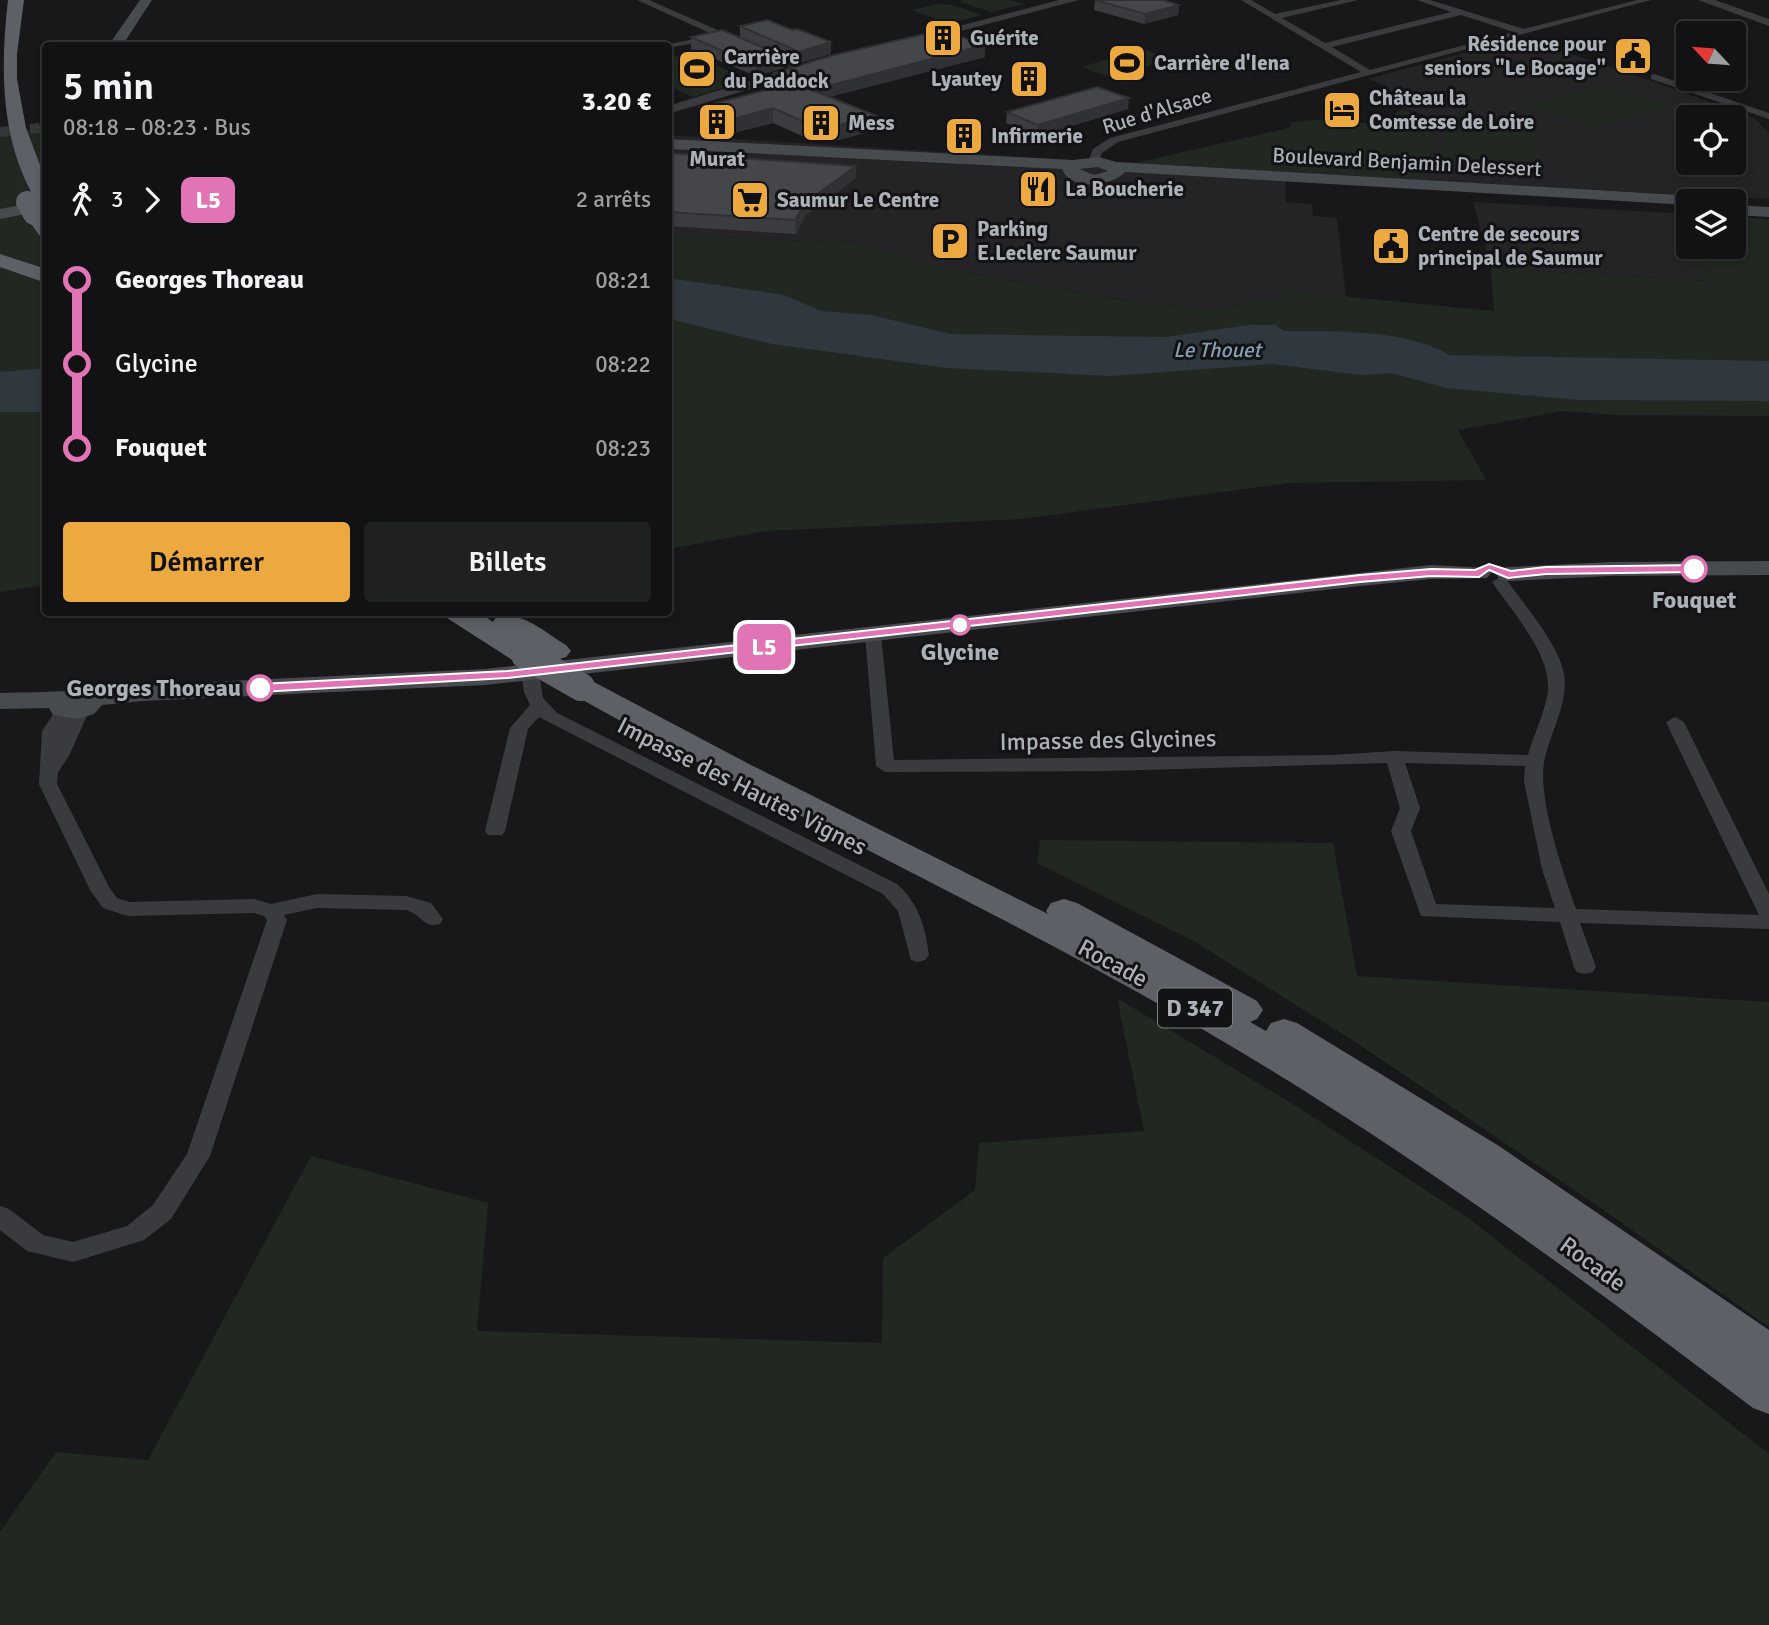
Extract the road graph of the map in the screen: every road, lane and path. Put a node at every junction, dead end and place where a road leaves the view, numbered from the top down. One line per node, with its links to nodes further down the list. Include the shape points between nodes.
1 (2, 0): 12 (highway)
2 (17, 0): 23 (highway, via 8,20); 31 (highway, via 11,54 13,90)
3 (146, 0): 18 (main road)
4 (159, 0): 19 (main road)
5 (640, 0): 17 (street)
6 (1073, 0): 20 (street)
7 (1245, 0): 14 (street)
8 (1354, 0): 14 (street)
9 (1421, 0): 13 (street)
10 (1647, 0): 16 (street, Rue d'Alsace)
11 (1704, 0): 15 (street)
12 (0, 7)
13 (1460, 13): 16 (street); 22 (street)
14 (1273, 17): 22 (street)
15 (1769, 23)
16 (1524, 33): 26 (street, Rue d'Alsace)
17 (725, 36): 21 (street); 25 (street)
18 (118, 42)
19 (133, 42)
20 (906, 42)
21 (672, 45)
22 (1322, 47): 26 (street)
23 (2, 58): 41 (highway, via 5,107)
24 (820, 64): 25 (street)
25 (801, 69): 28 (street)
26 (1369, 73): 34 (street, Rue d'Alsace, via 1115,140 1097,151)
27 (1642, 75): 29 (street)
28 (672, 109)
29 (1769, 117)
30 (0, 139): 41 (highway)
31 (42, 144)
32 (672, 144): 35 (main road)
33 (672, 150): 35 (main road)
34 (1093, 162): 35 (main road); 36 (main road)
35 (1073, 169): 36 (main road, via 1089,179)
36 (1113, 172): 37 (main road, Boulevard Benjamin Delessert); 40 (main road, Boulevard Benjamin Delessert)
37 (1676, 200)
38 (1746, 204): 39 (main road)
39 (1769, 205)
40 (1676, 207)
41 (41, 208): 44 (main road)
42 (1746, 211): 43 (main road)
43 (1769, 212)
44 (0, 213)
45 (0, 260): 46 (highway)
46 (42, 276)
47 (1769, 568): 48 (main road, via 1611,569)
48 (1495, 577): 51 (main road, via 1396,575); 60 (street, via 1549,654 1555,672 1558,689)
49 (462, 616): 52 (highway, Rocade / D 347)
50 (499, 616): 53 (highway, D 347, via 556,651)
51 (873, 635): 52 (main road); 61 (street)
52 (527, 664): 53 (highway, Rocade / D 347, bridge); 55 (main road, via 204,690 163,705 98,710); 56 (street)
53 (590, 681): 71 (highway, D 347, via 1131,946 1228,1000 1485,1157); 72 (highway, Rocade / D 347, via 735,771 1077,944 1263,1047 1512,1207)
54 (0, 701): 55 (main road, via 60,698)
55 (77, 706): 63 (street, via 60,756 48,773 51,793 110,903 128,909 254,906)
56 (538, 708): 62 (street, via 519,728); 68 (street, Impasse des Hautes Vignes, via 890,889 905,902)
57 (1675, 722): 64 (street)
58 (1394, 757): 59 (street); 60 (street); 65 (street, via 1410,808 1401,831 1428,911)
59 (1332, 761): 61 (street, Impasse des Glycines)
60 (1535, 761): 65 (street, via 1533,781 1544,834)
61 (885, 766)
62 (495, 831)
63 (271, 911): 66 (street, via 317,901 406,903 424,908); 70 (street, via 277,920 198,1156 162,1212 135,1233 73,1252 36,1244)
64 (1769, 915)
65 (1569, 916): 67 (street); 69 (street)
66 (433, 919)
67 (1769, 922)
68 (918, 955)
69 (1585, 967)
70 (0, 1216)
71 (1769, 1355)
72 (1769, 1394)

